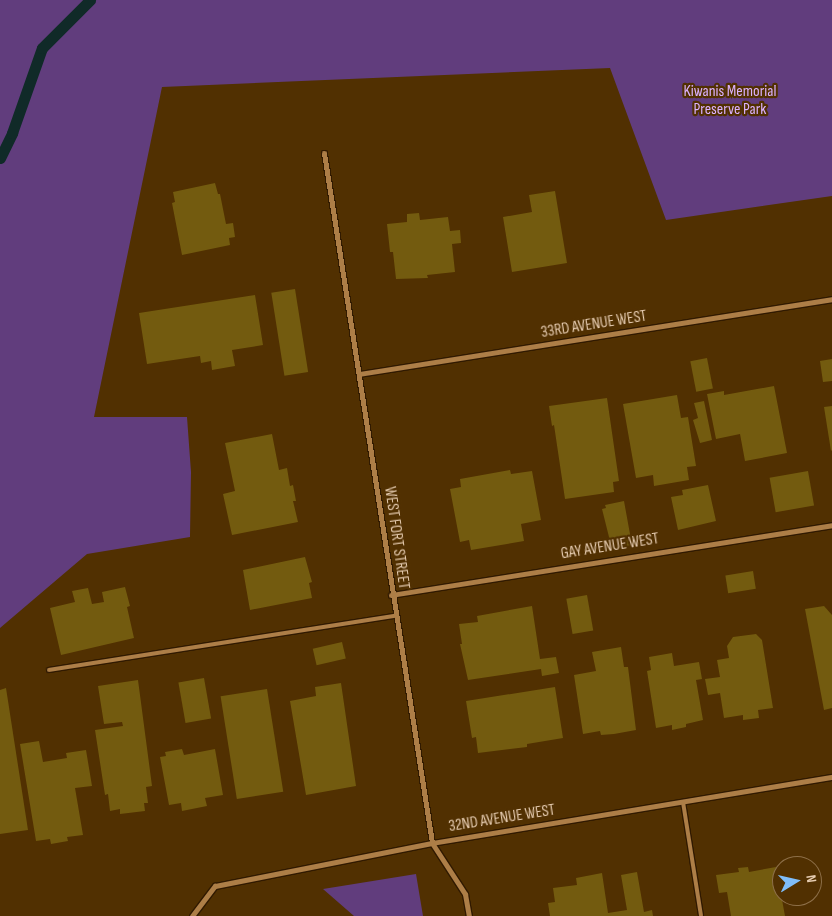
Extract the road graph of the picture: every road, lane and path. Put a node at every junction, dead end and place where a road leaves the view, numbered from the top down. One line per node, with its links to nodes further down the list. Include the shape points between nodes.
1 (324, 153): 3 (street, WEST FORT STREET)
2 (832, 299): 3 (street, 33RD AVENUE WEST)
3 (359, 374): 5 (street, WEST FORT STREET)
4 (832, 525): 5 (street, GAY AVENUE WEST)
5 (391, 595): 6 (street, WEST FORT STREET)
6 (395, 616): 7 (lane); 10 (street, WEST FORT STREET)
7 (49, 670)
8 (832, 777): 9 (street, 32ND AVENUE WEST)
9 (683, 802): 10 (street, 32ND AVENUE WEST); 13 (lane)
10 (432, 843): 11 (street, 32ND AVENUE WEST, via 215,886); 12 (street, WEST FORT STREET, via 465,894)
11 (192, 916)
12 (469, 916)
13 (701, 916)

